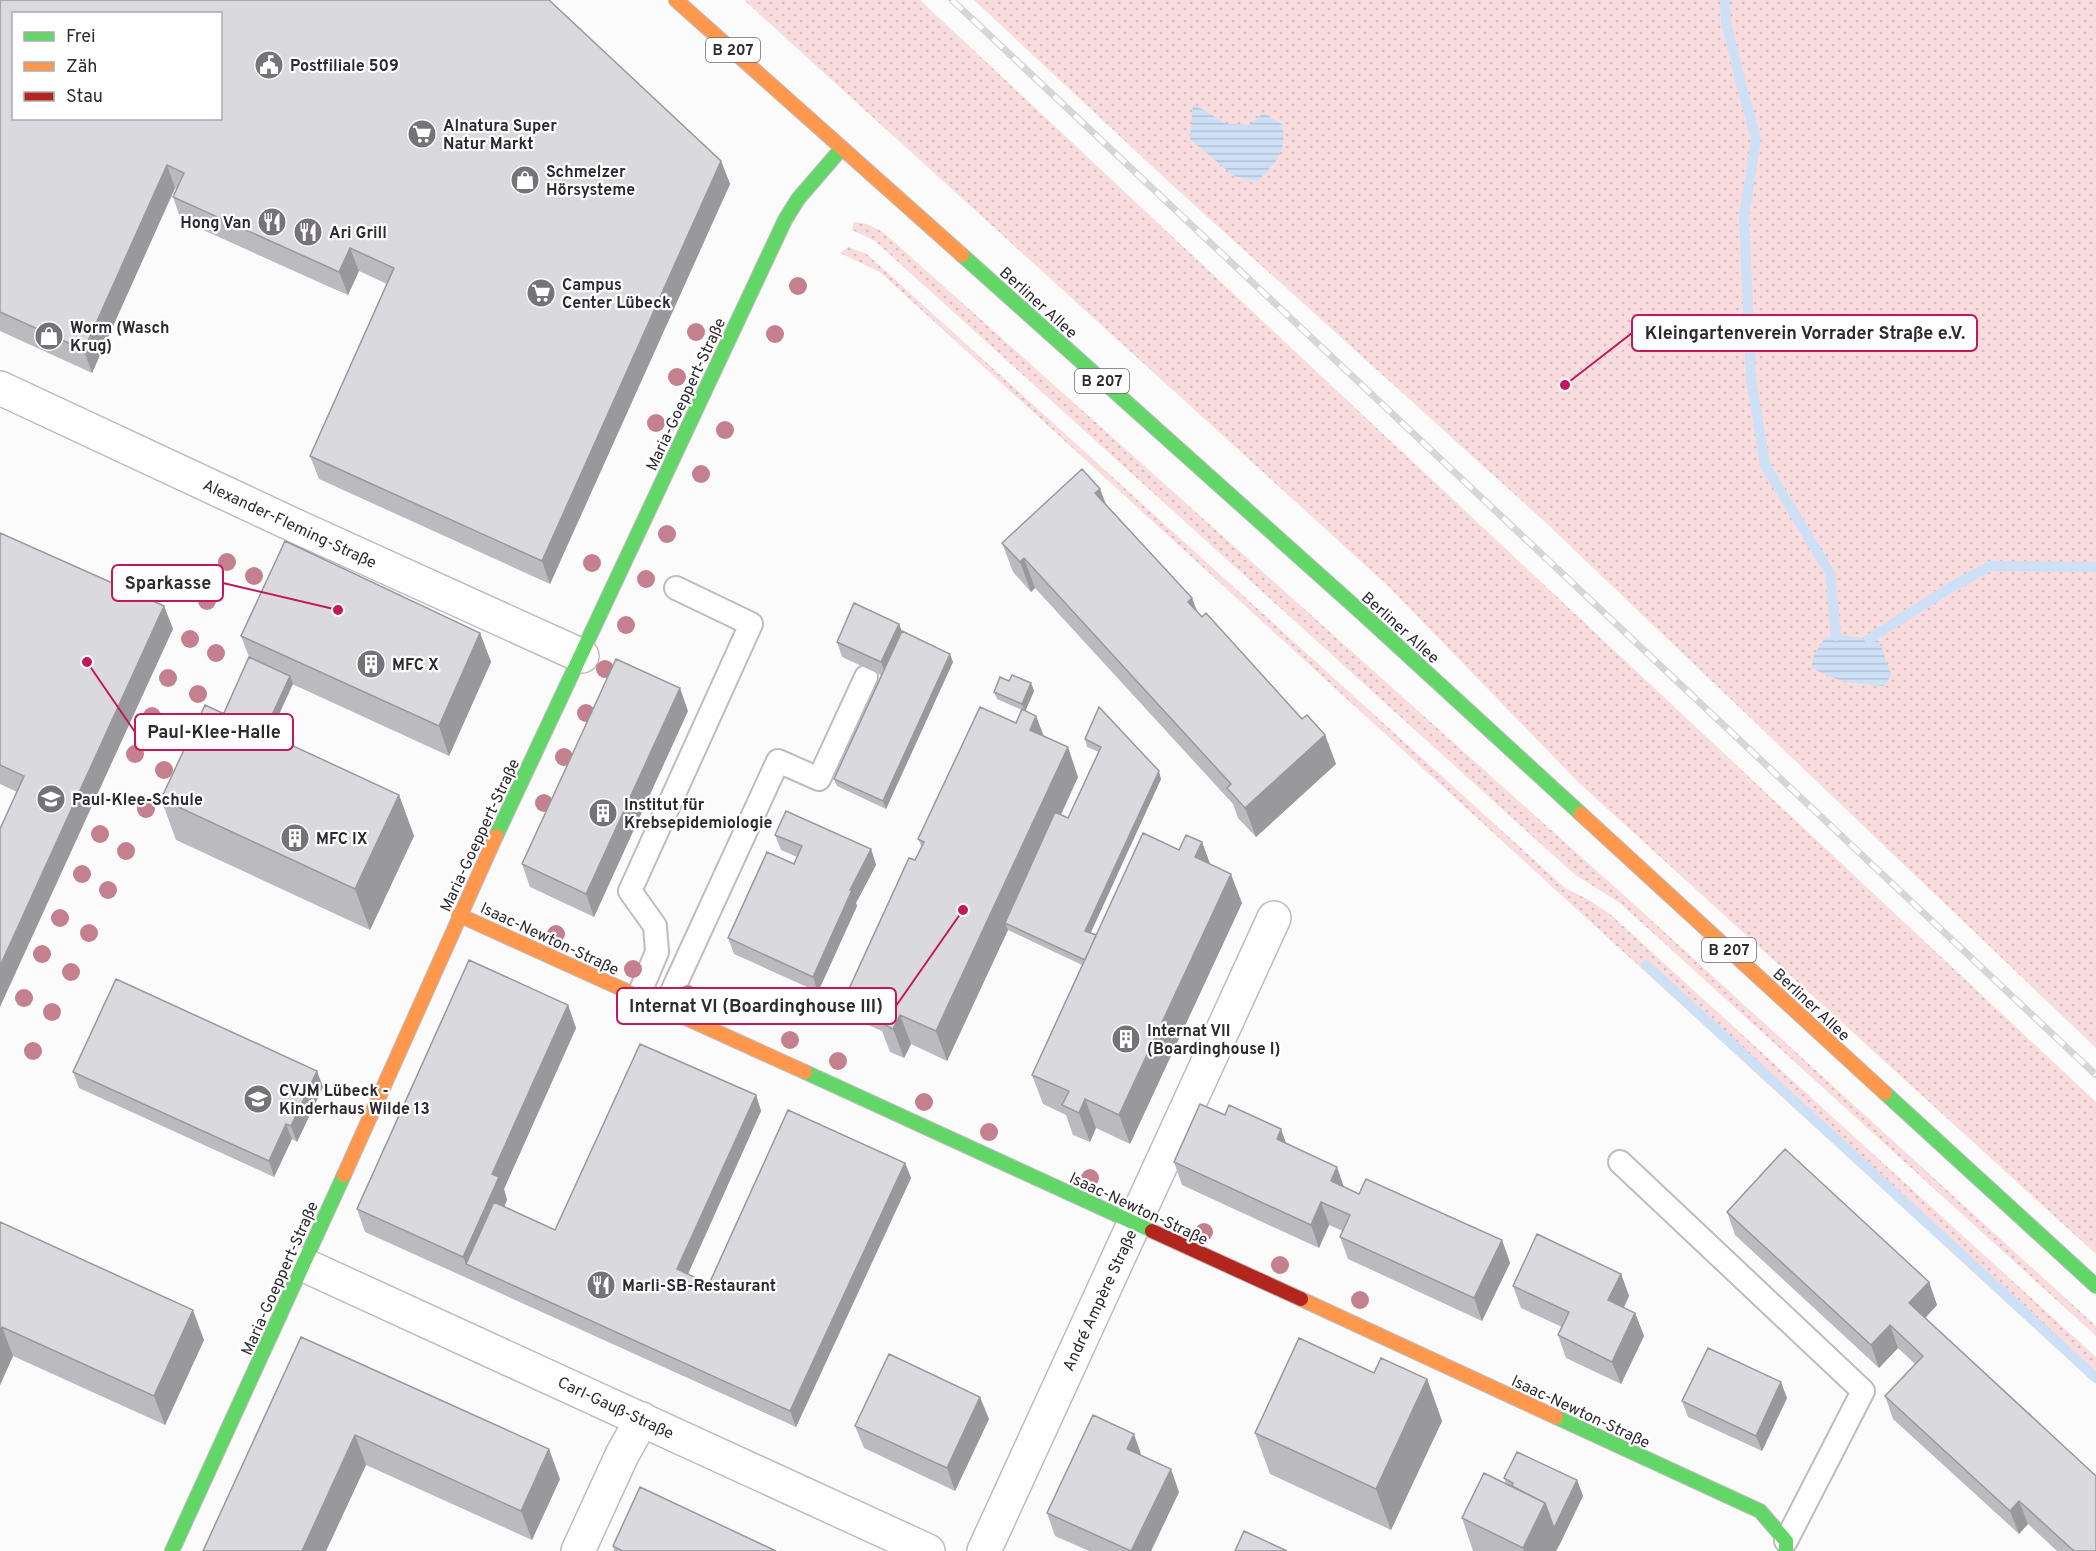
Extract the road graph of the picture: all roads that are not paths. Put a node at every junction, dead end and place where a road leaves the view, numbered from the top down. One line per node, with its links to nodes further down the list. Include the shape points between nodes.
1 (676, 0): 2 (street, Berliner Allee / B 207)
2 (842, 148): 5 (street, Maria-Goeppert-Straße, via 784,220); 14 (street, Berliner Allee / B 207, via 1363,614)
3 (0, 388): 5 (street, Alexander-Fleming-Straße)
4 (676, 588): 9 (lane, via 752,624 630,891 655,926 657,952)
5 (582, 656): 7 (street, Maria-Goeppert-Straße)
6 (866, 677): 10 (lane, via 819,779 778,761)
7 (459, 915): 9 (street, Isaac-Newton-Straße); 13 (street, Maria-Goeppert-Straße)
8 (1274, 918): 12 (street, André Ampère Straße)
9 (638, 997): 10 (street, Isaac-Newton-Straße)
10 (664, 1009): 12 (street, Isaac-Newton-Straße)
11 (1620, 1162): 16 (lane, via 1863,1391)
12 (1133, 1224): 16 (street, Isaac-Newton-Straße, via 1760,1511); 20 (street, André Ampère Straße)
13 (302, 1264): 15 (street, Carl-Gauß-Straße); 17 (street, Maria-Goeppert-Straße)
14 (2096, 1286)
15 (642, 1419): 18 (street); 19 (street, Carl-Gauß-Straße)
16 (1786, 1546)
17 (172, 1551)
18 (578, 1551)
19 (928, 1551)
20 (984, 1551)

